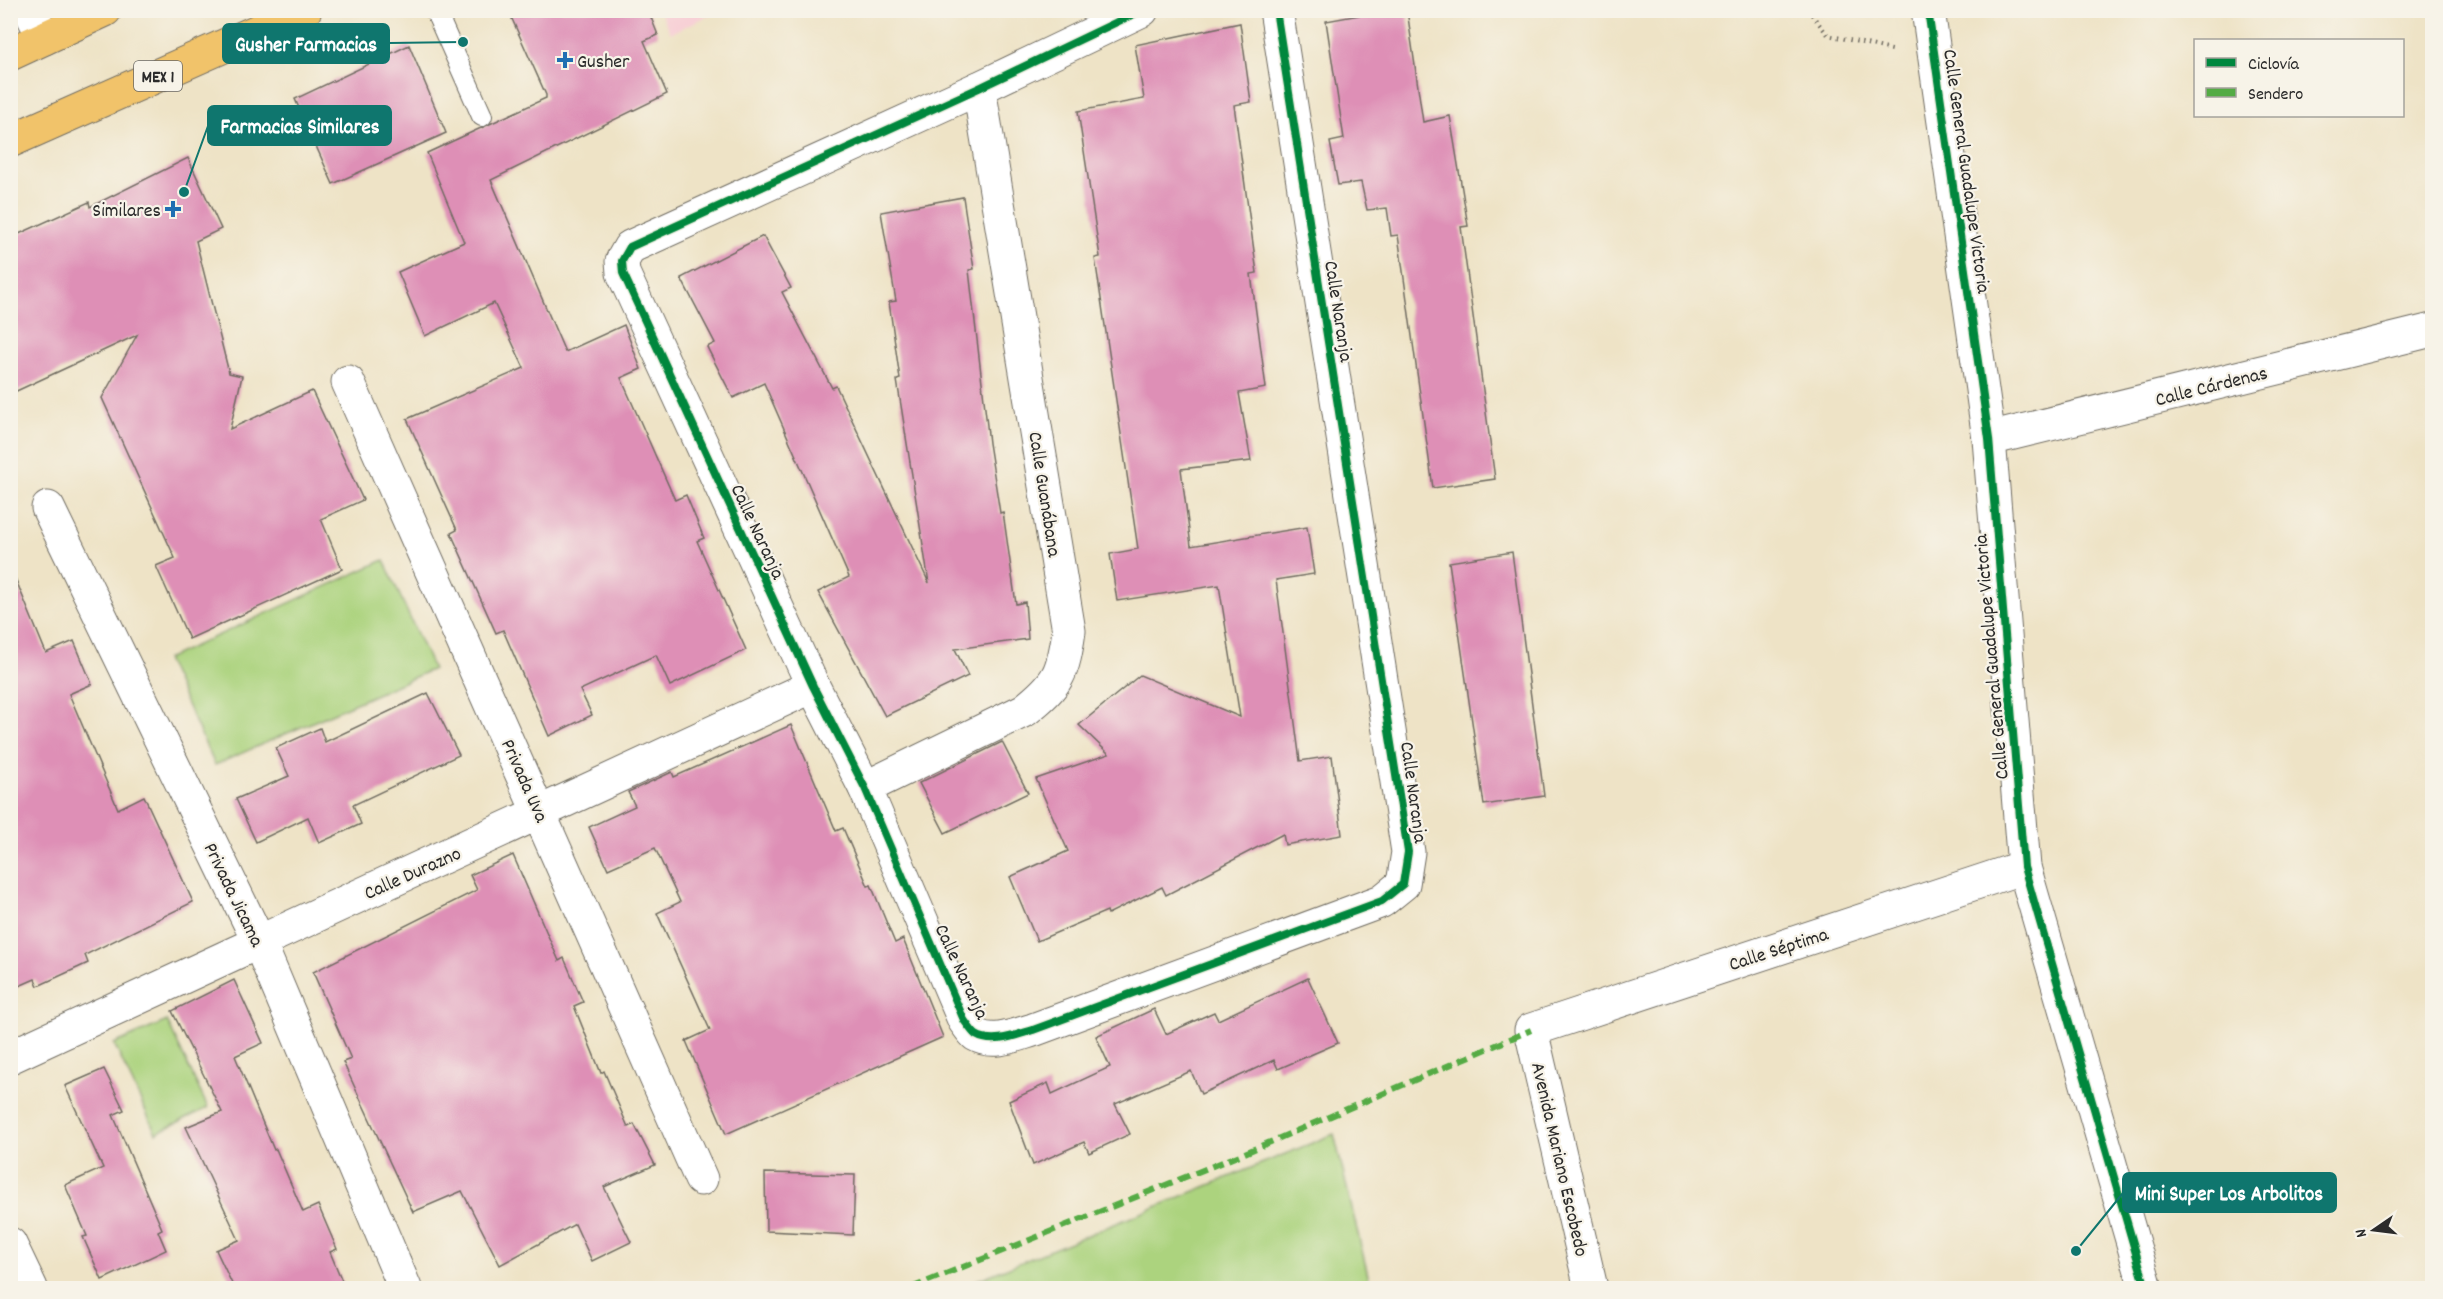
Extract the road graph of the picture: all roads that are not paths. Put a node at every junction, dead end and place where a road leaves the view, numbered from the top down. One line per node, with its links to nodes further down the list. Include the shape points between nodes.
1 (105, 10): 7 (main road)
2 (305, 10): 11 (main road, MEX 1)
3 (435, 10): 10 (lane)
4 (1142, 10): 9 (street, Calle Naranja)
5 (1276, 10): 17 (street, Calle Naranja, via 1408,852 1403,884 1382,901 1033,1030 1005,1039 989,1038 976,1035 964,1020)
6 (1928, 10): 14 (street, Calle General Guadalupe Victoria)
7 (37, 24): 8 (main road)
8 (10, 54)
9 (979, 88): 16 (street, Calle Naranja, via 630,247 622,261 623,273); 17 (street, Calle Guanábana, via 1069,631 1063,668 1047,692 1025,710)
10 (482, 116)
11 (10, 141)
12 (2433, 330): 14 (street, Calle Cárdenas)
13 (348, 382): 18 (street, Privada Uva)
14 (1989, 439): 19 (street, Calle General Guadalupe Victoria)
15 (48, 508): 20 (street, Privada Jicama)
16 (813, 686): 17 (street, Calle Naranja); 18 (street, Calle Durazno)
17 (865, 788)
18 (541, 813): 20 (street, Calle Durazno); 23 (street, Privada Uva)
19 (2024, 867): 21 (street, Calle Séptima); 28 (street, Calle General Guadalupe Victoria)
20 (259, 942): 22 (street, Calle Durazno); 26 (street, Privada Jicama)
21 (1532, 1030): 27 (street, Avenida Mariano Escobedo)
22 (10, 1057)
23 (701, 1179)
24 (10, 1245): 25 (street)
25 (31, 1288)
26 (405, 1288)
27 (1590, 1288)
28 (2146, 1288)

